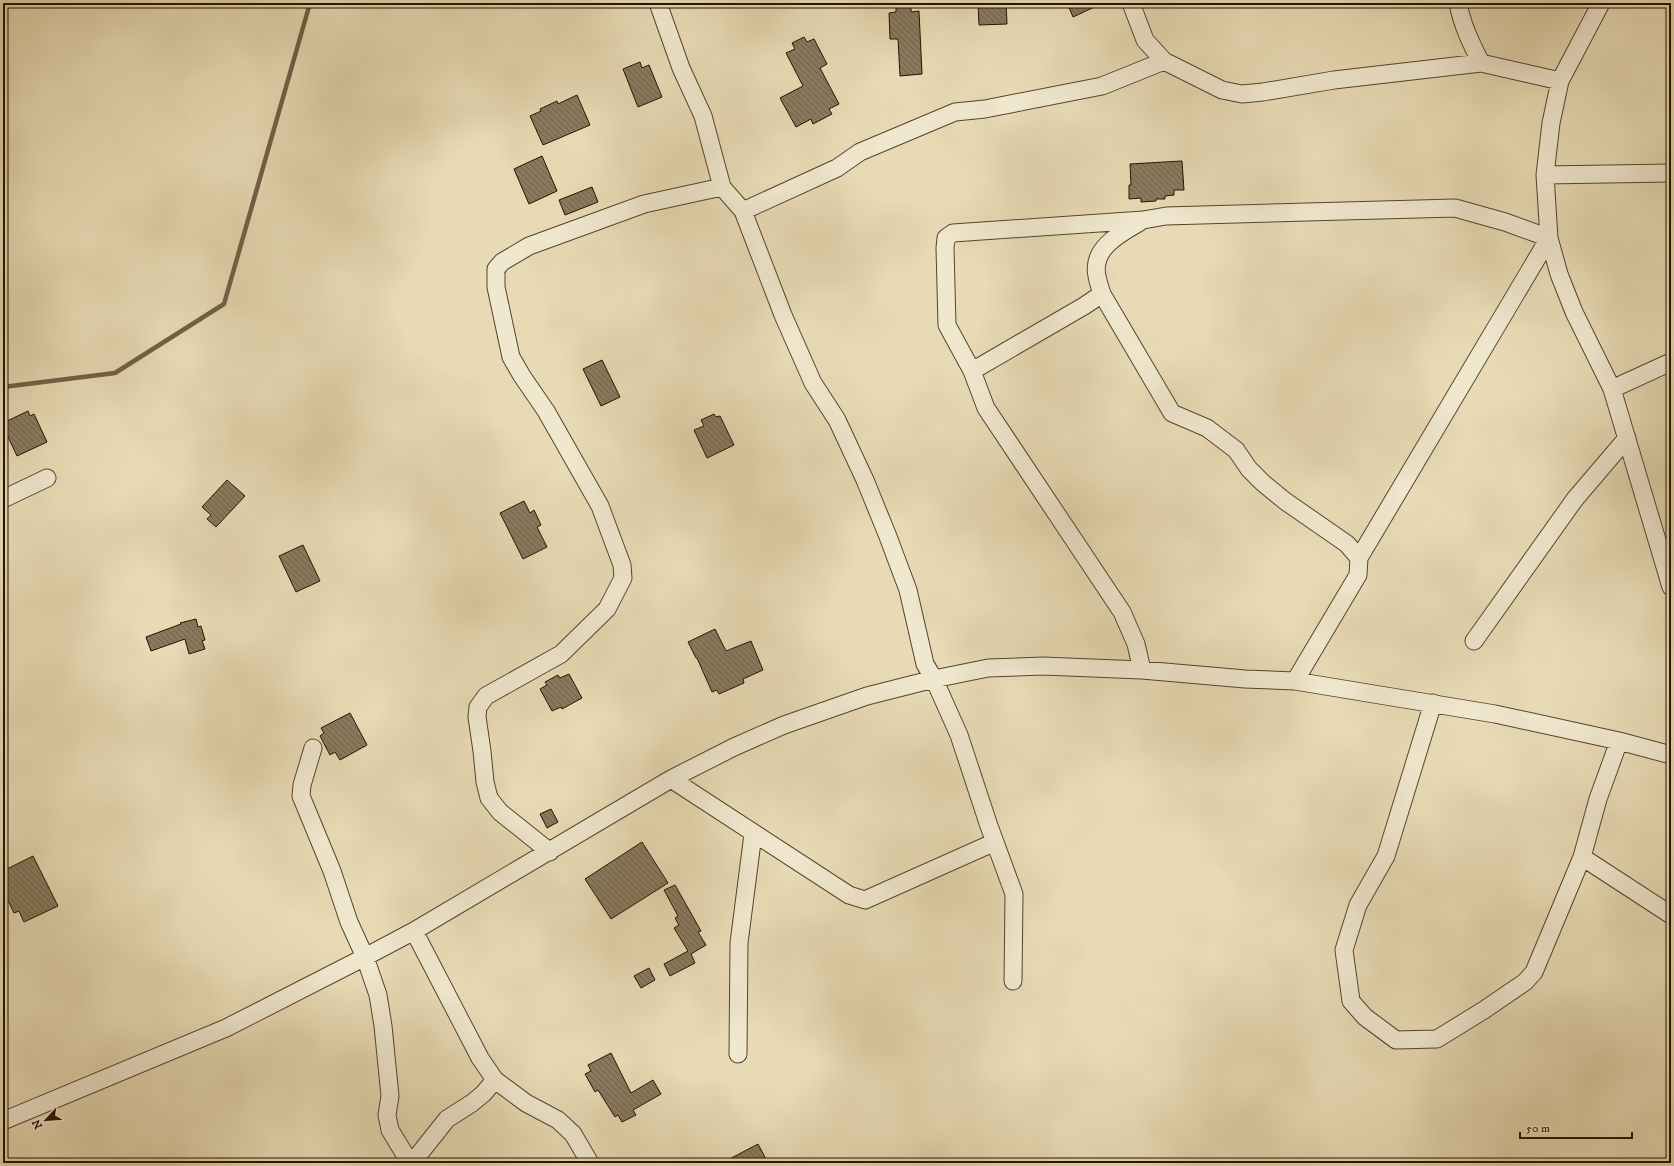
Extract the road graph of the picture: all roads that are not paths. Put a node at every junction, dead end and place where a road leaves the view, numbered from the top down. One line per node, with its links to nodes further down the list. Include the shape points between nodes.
1 (658, 3): 10 (street, via 681,68 702,116)
2 (1131, 3): 5 (street, via 1145,40)
3 (1458, 3): 6 (street, via 1460,16)
4 (1601, 3): 7 (street)
5 (1164, 61): 6 (street, via 1222,90 1242,94); 11 (street, via 1102,86 985,109 955,112 860,152 837,168)
6 (1481, 62): 7 (street)
7 (1560, 81): 9 (street, via 1551,123)
8 (1671, 173): 9 (street)
9 (1545, 175): 13 (street)
10 (722, 187): 11 (street); 34 (street, via 637,207 529,246 502,262 496,269 496,288 511,356 546,411 600,506 622,565 623,578 607,609 560,654 486,696 478,707 477,717 489,798 500,812)
11 (743, 211): 25 (street, via 783,315 813,383 837,420 865,480 908,590 925,664)
12 (1142, 220): 13 (street, via 1166,216 1456,208); 14 (street, via 1117,235 1106,246 1098,260 1096,275); 16 (street, via 953,233 946,238 947,325)
13 (1549, 238): 17 (street, via 1558,274); 21 (street)
14 (1102, 294): 16 (street); 21 (street, via 1172,413 1207,428 1236,450 1249,469 1269,488 1348,544)
15 (1671, 362): 17 (street)
16 (972, 371): 24 (street, via 986,408 1122,612 1136,644)
17 (1612, 388): 18 (street)
18 (1627, 438): 22 (street); 23 (street, via 1575,499)
19 (47, 478): 20 (street)
20 (3, 499)
21 (1359, 558): 26 (street, via 1358,575)
22 (1671, 587)
23 (1474, 641)
24 (1142, 670): 25 (street, via 1043,666 988,668); 26 (street)
25 (934, 678): 31 (street, via 867,696 784,726 734,747); 33 (street, via 959,735)
26 (1295, 682): 27 (street)
27 (1433, 703): 28 (street); 35 (street, via 1386,856 1358,905 1344,950 1351,1001 1365,1017 1396,1040 1437,1039 1525,982 1534,972 1540,959)
28 (1619, 741): 30 (street); 35 (street, via 1598,799)
29 (313, 748): 38 (street, via 301,796)
30 (1671, 756)
31 (671, 779): 32 (street); 34 (street)
32 (753, 834): 33 (street, via 849,895 865,900); 40 (street, via 739,943)
33 (995, 842): 39 (street, via 1014,894)
34 (550, 852): 37 (street)
35 (1582, 857): 36 (street)
36 (1671, 915)
37 (414, 931): 38 (street); 41 (street)
38 (365, 957): 42 (street, via 226,1028); 43 (street, via 378,994 383,1026 390,1096 387,1115 390,1130)
39 (1013, 981)
40 (738, 1054)
41 (494, 1080): 43 (street, via 483,1094 447,1119); 44 (street, via 526,1103 558,1120 572,1134)
42 (3, 1121)
43 (411, 1163)
44 (590, 1163)

